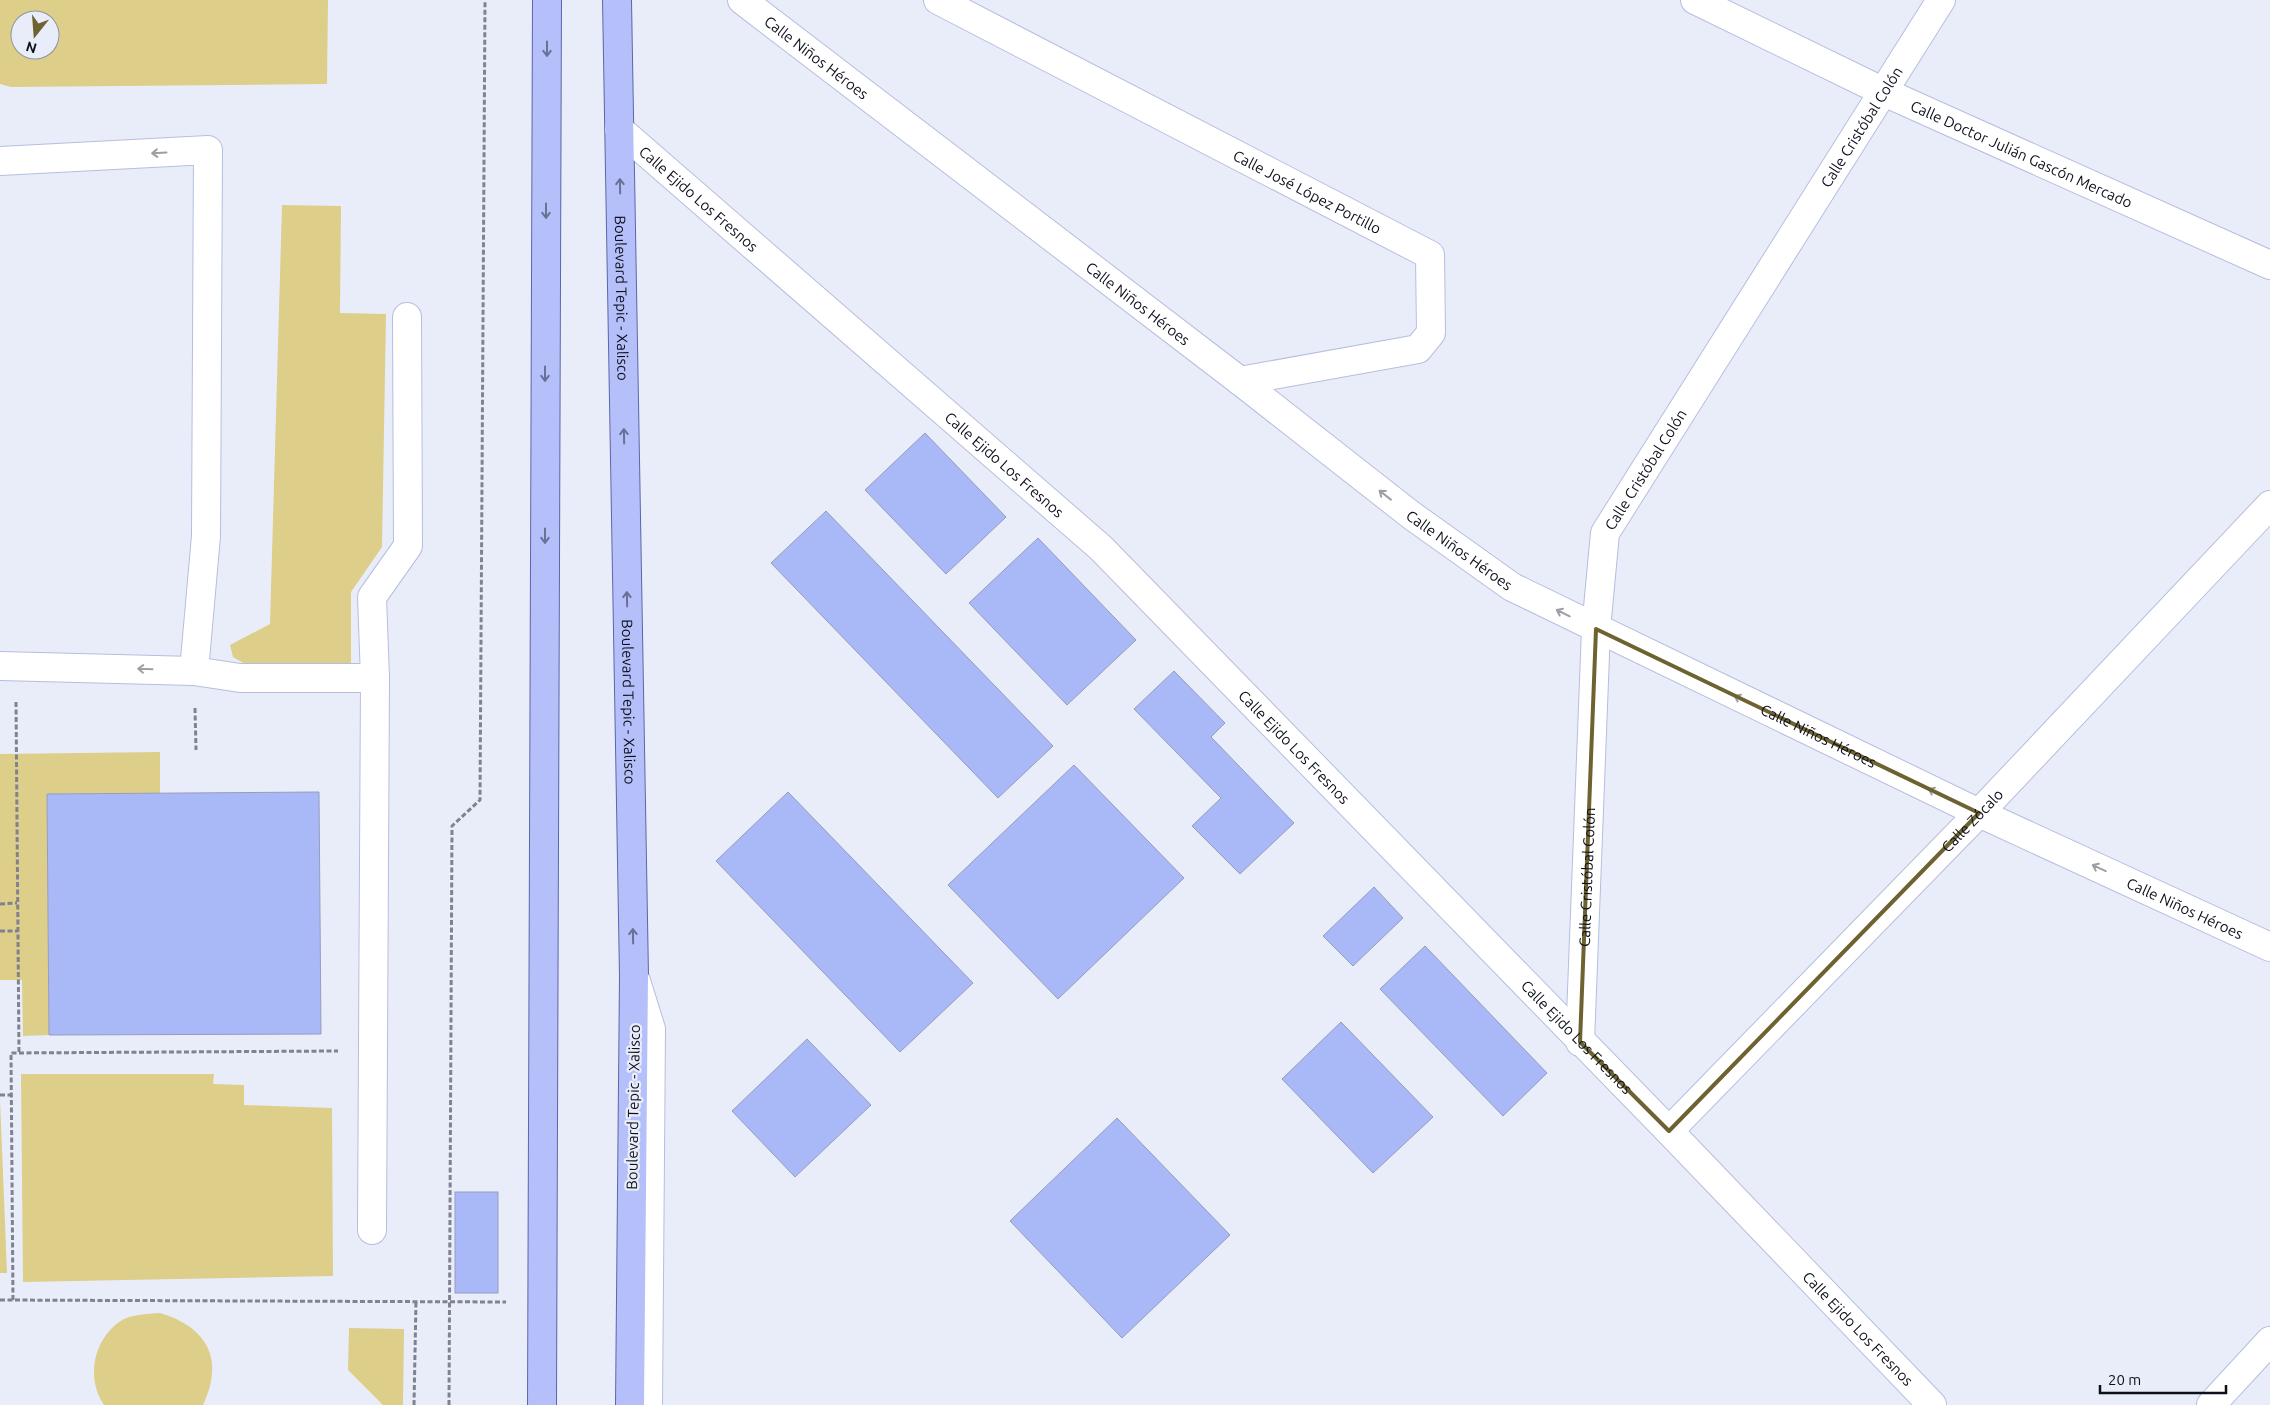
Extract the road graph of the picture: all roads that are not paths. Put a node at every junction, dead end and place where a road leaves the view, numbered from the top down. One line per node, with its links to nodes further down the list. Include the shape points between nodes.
1 (547, 0): 25 (main road, one-way to 25)
2 (617, 0): 8 (main road, Boulevard Tepic - Xalisco)
3 (938, 0): 12 (street, Calle José López Portillo, via 1430,255 1431,333 1418,349)
4 (1695, 0): 7 (street, Calle Doctor Julián Gascón Mercado)
5 (1941, 0): 7 (street, Calle Cristóbal Colón)
6 (756, 4): 12 (street, Calle Niños Héroes)
7 (1884, 92): 10 (street, Calle Doctor Julián Gascón Mercado); 14 (street, Calle Cristóbal Colón, via 1604,533)
8 (618, 129): 20 (main road, Boulevard Tepic - Xalisco, one-way to 8); 21 (street, Calle Ejido Los Fresnos, via 1101,548)
9 (0, 161): 16 (street, one-way to 9, via 206,536 208,150)
10 (2270, 265)
11 (407, 317): 17 (street, via 408,546 372,596)
12 (1240, 381): 14 (street, Calle Niños Héroes, one-way to 12, via 1512,588 1411,515)
13 (2270, 505): 18 (street, Calle Zócalo)
14 (1596, 629): 18 (street, Calle Niños Héroes, one-way to 14); 21 (street, Calle Cristóbal Colón)
15 (8, 666): 16 (street, one-way to 15)
16 (194, 671): 17 (street, via 240,678)
17 (375, 678): 23 (street)
18 (1979, 813): 19 (street, Calle Niños Héroes, one-way to 18); 22 (street, Calle Zócalo)
19 (2270, 946)
20 (634, 976): 26 (main road, Boulevard Tepic - Xalisco); 27 (street, via 651,1029)
21 (1580, 1042): 22 (street, Calle Ejido Los Fresnos)
22 (1669, 1131): 28 (street, Calle Ejido Los Fresnos)
23 (372, 1230)
24 (2265, 1356): 29 (street)
25 (542, 1405)
26 (630, 1405)
27 (648, 1405)
28 (1932, 1405)
29 (2212, 1405)

